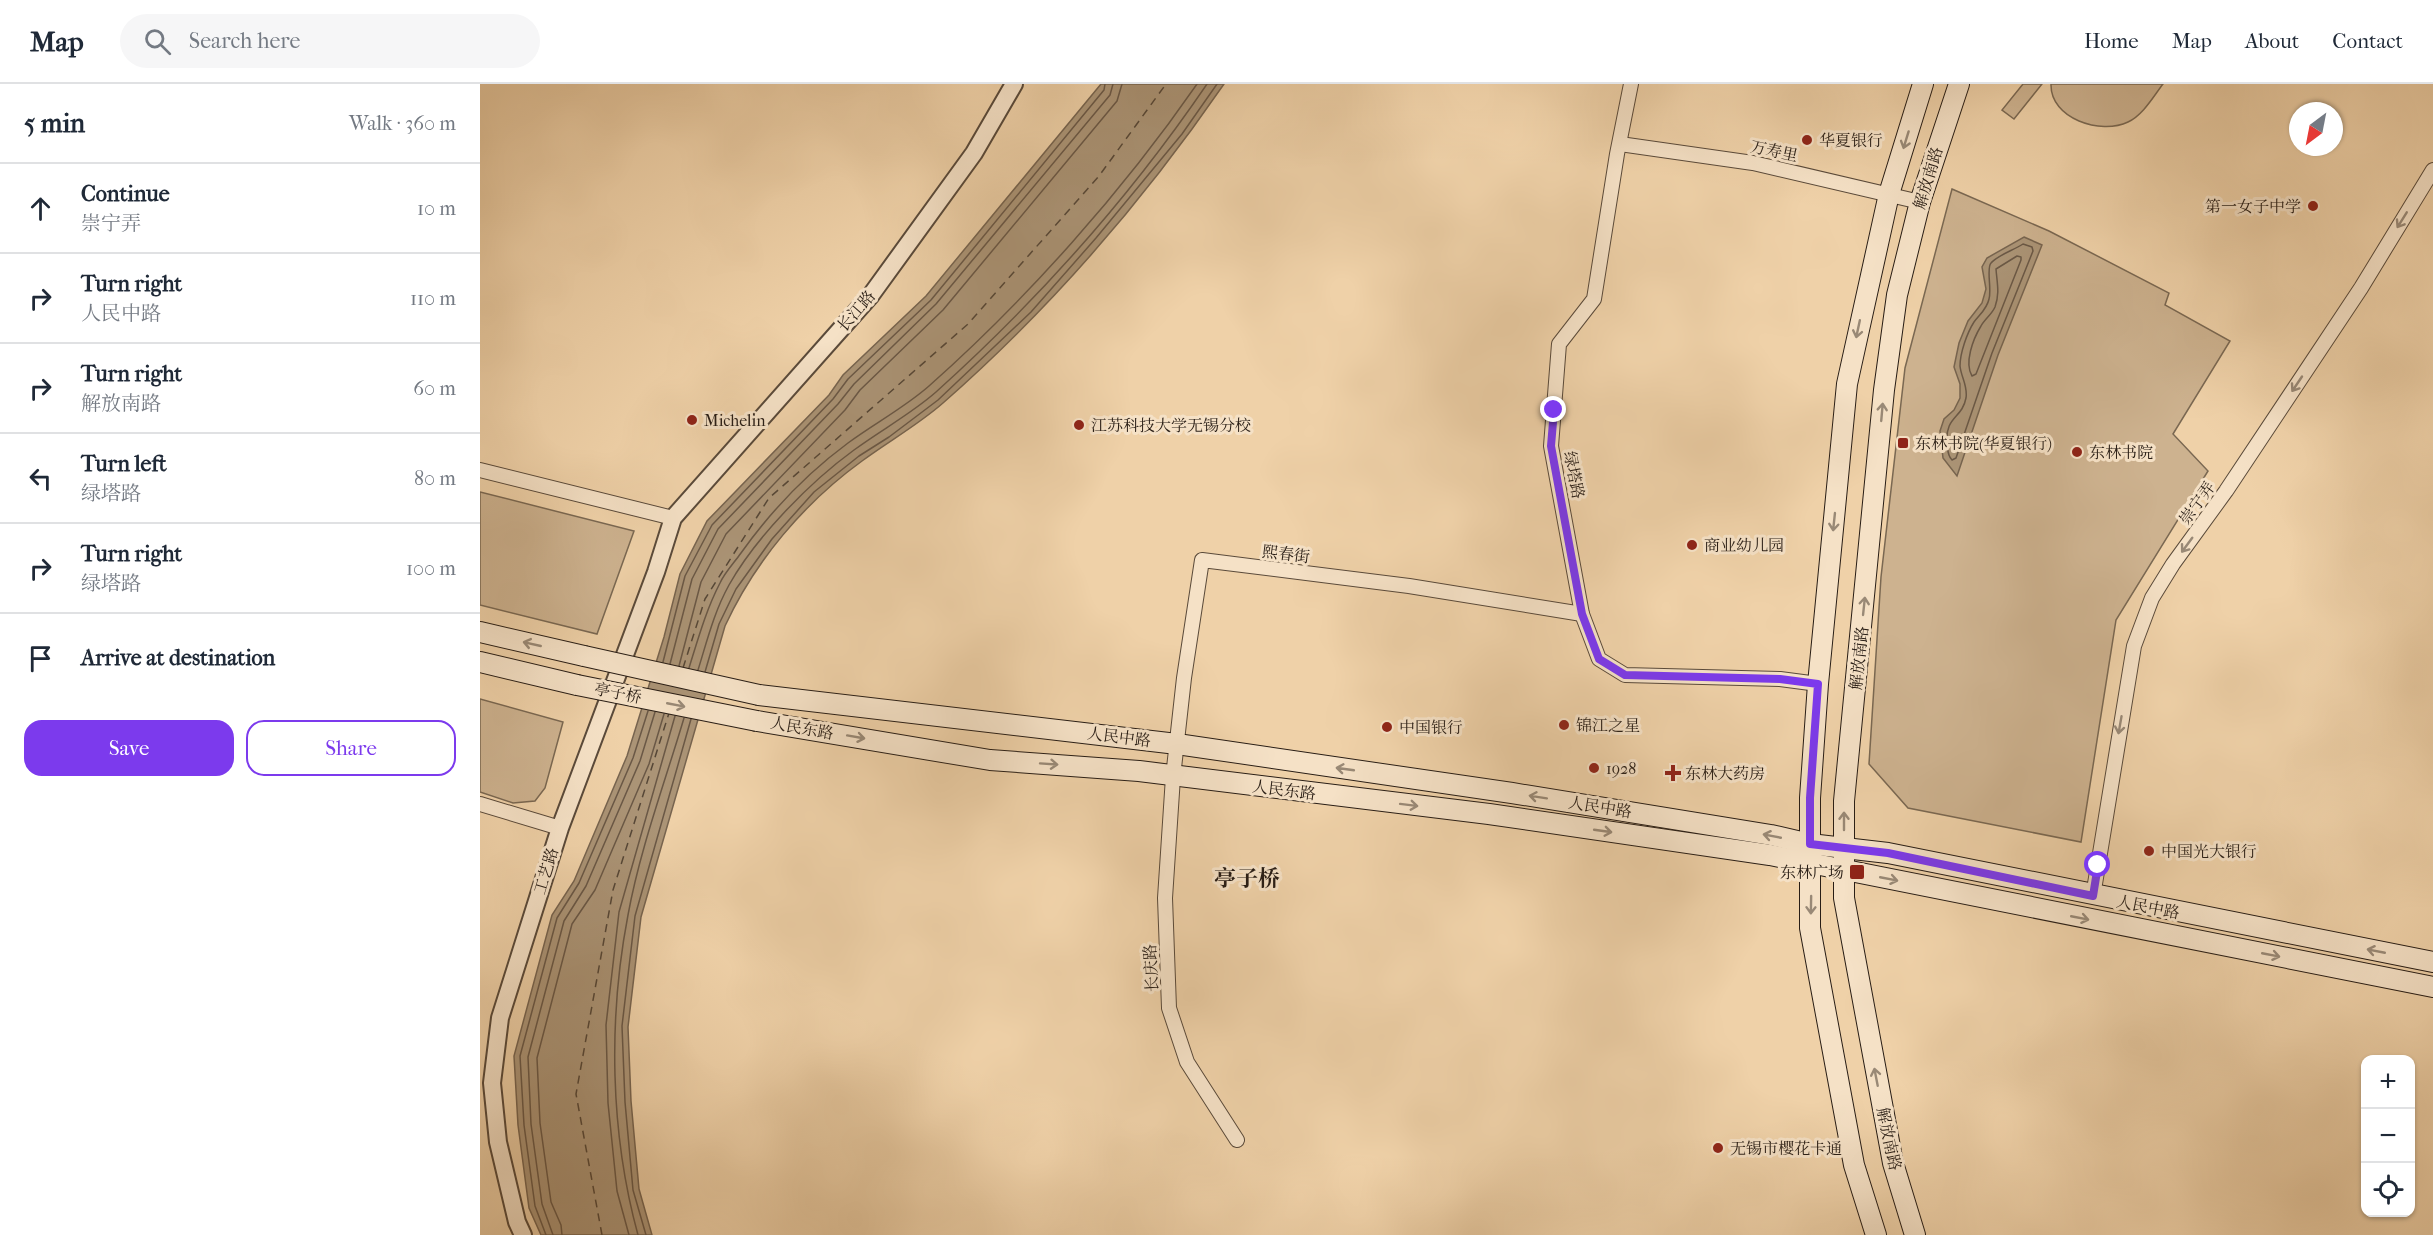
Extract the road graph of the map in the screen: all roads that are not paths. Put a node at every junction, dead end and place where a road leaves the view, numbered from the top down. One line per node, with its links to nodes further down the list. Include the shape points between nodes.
1 (1014, 84): 10 (street, 长江路, via 974,153 871,295)
2 (1631, 84): 5 (street, 绿塔路)
3 (1923, 84): 7 (main road, 解放南路, one-way to 7)
4 (1959, 84): 8 (main road, 解放南路)
5 (1620, 144): 7 (street, 万寿里, via 1753,163); 11 (street, 绿塔路, via 1593,299 1558,345 1551,446)
6 (2433, 170): 23 (street, 崇宁弄, one-way to 23, via 2361,288 2152,598 2134,646)
7 (1889, 194): 8 (street, 万寿里); 14 (main road, 解放南路, one-way to 14, via 1847,384)
8 (1920, 202): 20 (main road, 解放南路, one-way to 8, via 1844,801 1884,390 1897,295)
9 (480, 470): 10 (street)
10 (673, 518): 19 (street, 工艺路)
11 (1582, 614): 14 (street, 绿塔路, via 1599,659 1625,675 1780,679); 16 (street, 熙春街, via 1409,586 1202,560)
12 (480, 632): 16 (main road, 人民中路, one-way to 12, bridge, via 759,695)
13 (480, 662): 15 (main road, 亭子桥, one-way to 15, bridge)
14 (1818, 684): 21 (main road, 解放南路, via 1810,798)
15 (757, 721): 17 (main road, 人民东路, one-way to 17, via 990,760)
16 (1177, 744): 17 (street, 熙春街); 21 (main road, 人民中路, one-way to 16, via 1771,835)
17 (1173, 777): 21 (main road, 人民东路, one-way to 21, via 1489,814 1770,855); 26 (street, 长庆路, via 1164,898 1169,1008 1187,1062)
18 (480, 804): 19 (street)
19 (560, 828): 27 (street, 工艺路, via 500,1018 492,1083 498,1142)
20 (1845, 849): 21 (main road, 人民中路); 22 (main road, 解放南路); 23 (main road, 人民中路, via 1888,853)
21 (1811, 854): 22 (main road, 人民中路); 28 (main road, 解放南路, one-way to 28, via 1810,928 1854,1165)
22 (1844, 871): 25 (main road, 人民中路, one-way to 25); 29 (main road, 解放南路, one-way to 22, via 1893,1163 1870,1050 1844,898)
23 (2093, 896): 24 (main road, 人民中路, one-way to 23)
24 (2433, 962)
25 (2433, 987)
26 (1237, 1140)
27 (523, 1235)
28 (1876, 1235)
29 (1915, 1235)

